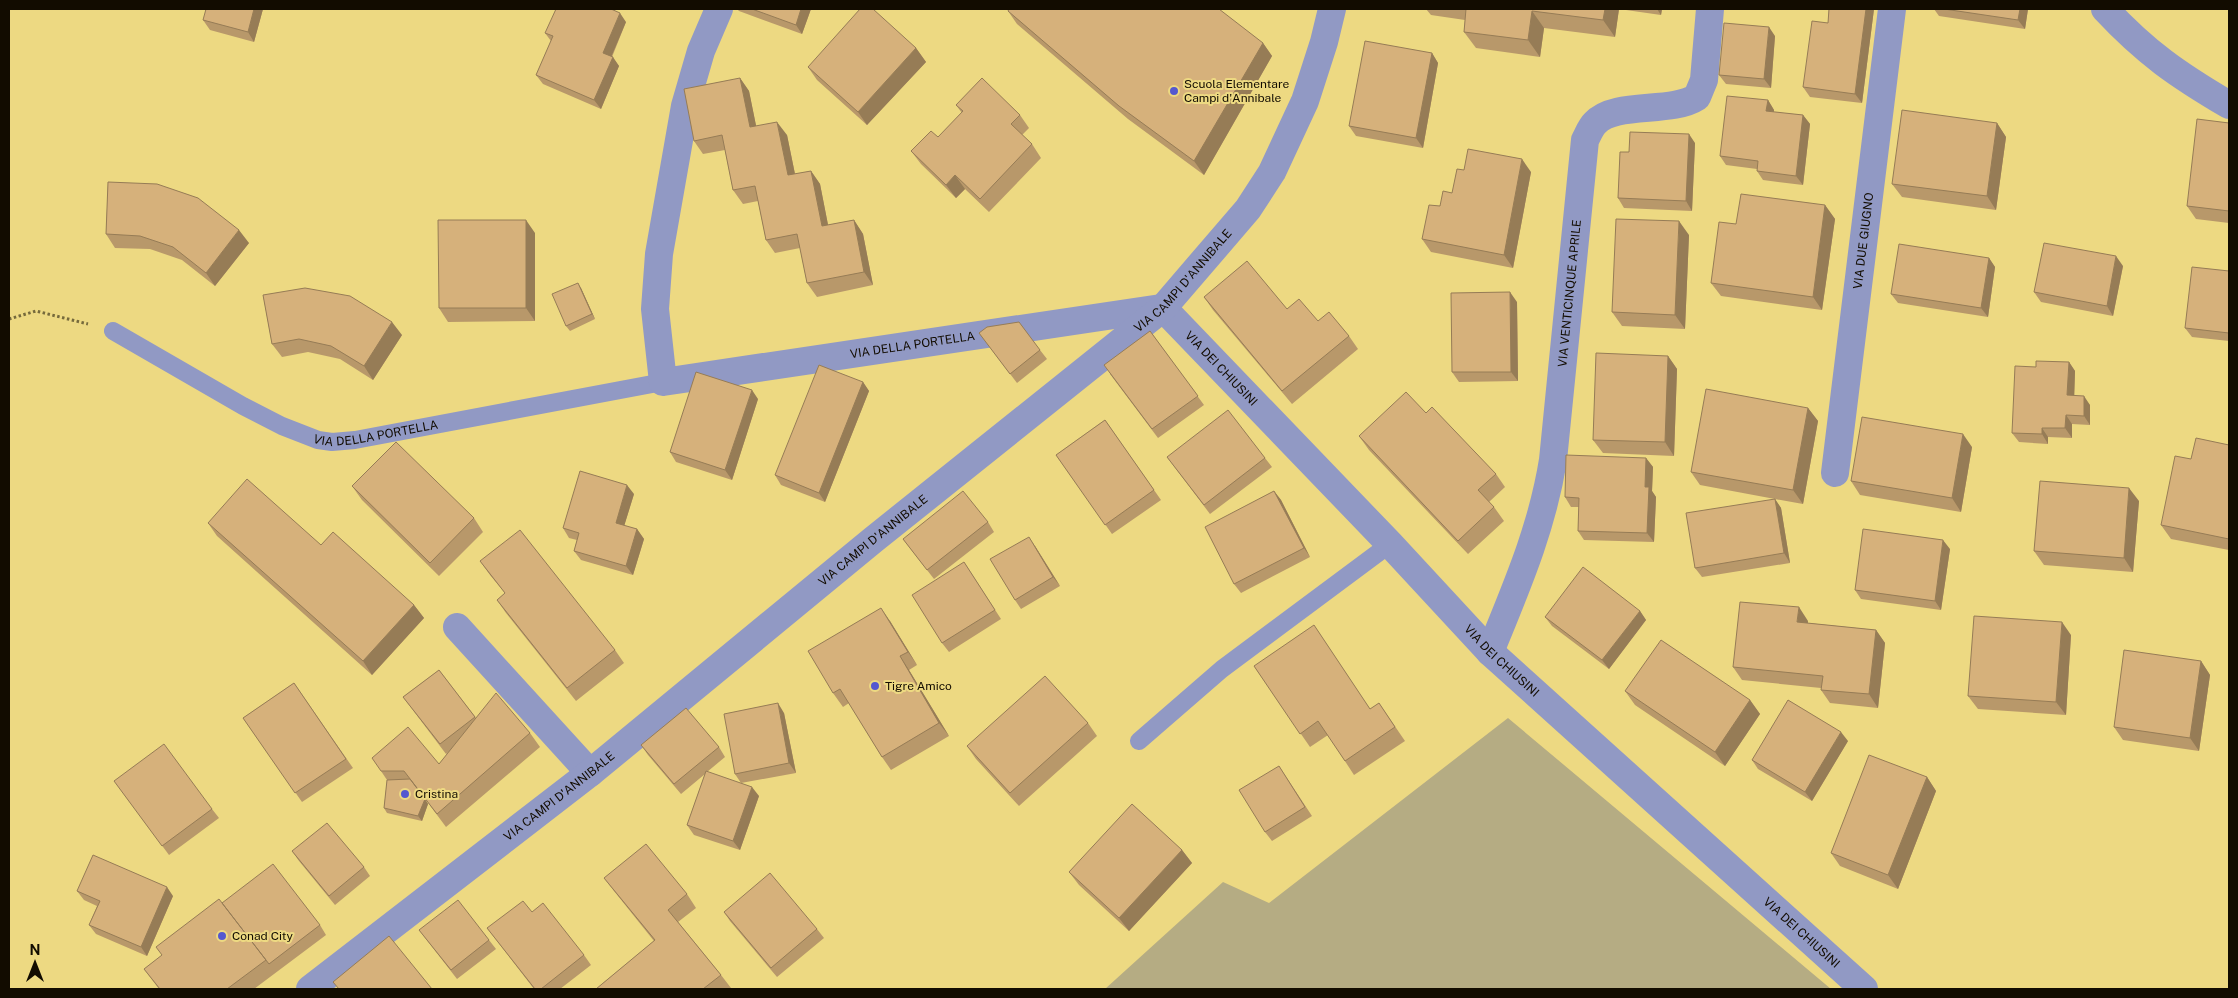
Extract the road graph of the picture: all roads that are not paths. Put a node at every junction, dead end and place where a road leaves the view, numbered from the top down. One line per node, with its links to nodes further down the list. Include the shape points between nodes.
1 (719, 9): 9 (street, via 701,51 686,106 659,254 655,309)
2 (1332, 9): 7 (street, VIA CAMPI D'ANNIBALE, via 1305,101 1272,172 1248,209)
3 (1710, 9): 13 (street, VIA VENTICINQUE APRILE, via 1704,80 1697,96 1682,104 1607,116 1595,122 1585,140 1547,493 1533,544)
4 (1892, 9): 10 (street, VIA DUE GIUGNO)
5 (2105, 9): 6 (street, via 2164,65)
6 (2229, 105)
7 (1163, 308): 9 (street, VIA DELLA PORTELLA); 11 (street, VIA DEI CHIUSINI); 15 (street, VIA CAMPI D'ANNIBALE, via 873,540)
8 (113, 331): 9 (lane, VIA DELLA PORTELLA, via 262,417 304,435 332,442)
9 (662, 382)
10 (1835, 472)
11 (1390, 544): 13 (street, VIA DEI CHIUSINI); 14 (lane, via 1222,669)
12 (457, 626): 15 (street)
13 (1490, 652): 17 (street, VIA DEI CHIUSINI)
14 (1139, 741)
15 (590, 773): 16 (street, VIA CAMPI D'ANNIBALE)
16 (310, 989)
17 (1864, 989)

